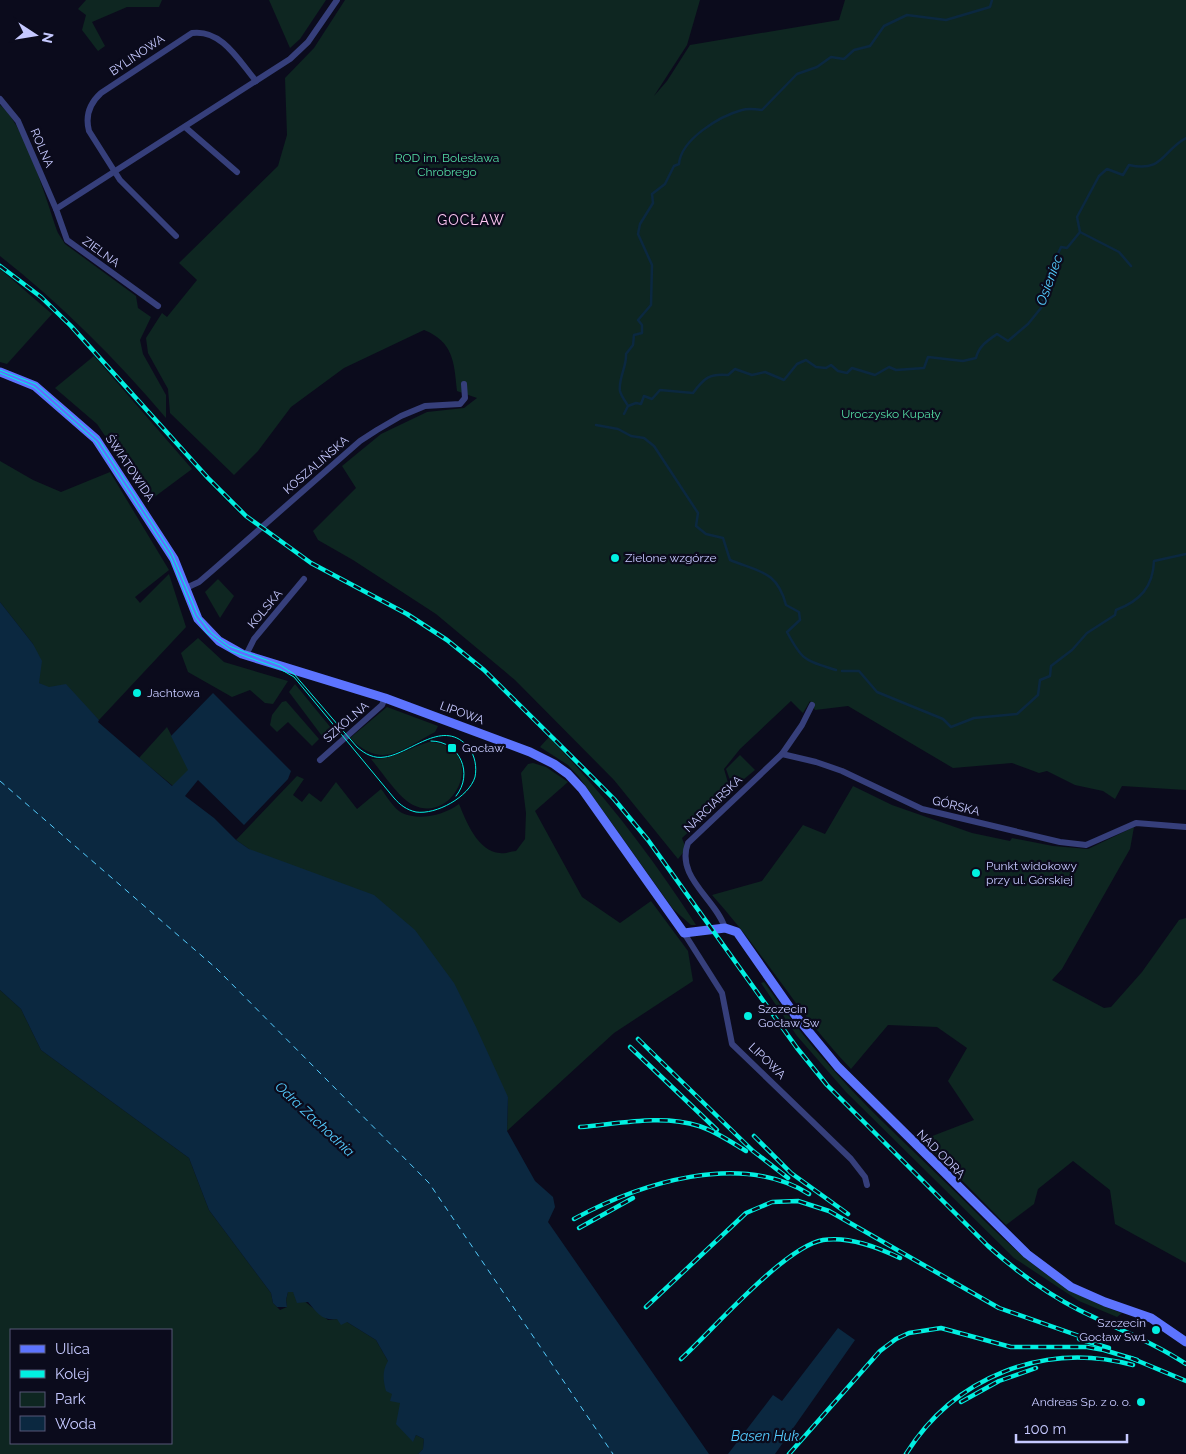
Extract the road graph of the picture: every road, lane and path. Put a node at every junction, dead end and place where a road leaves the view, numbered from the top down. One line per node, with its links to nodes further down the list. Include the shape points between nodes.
1 (338, 0): 2 (street, via 300,51)
2 (256, 81): 4 (street); 5 (street, BYLINOWA, via 216,36 201,32 185,36 95,98 90,108 88,131)
3 (0, 99): 7 (street, ROLNA, via 18,121)
4 (185, 127): 5 (street); 6 (street)
5 (116, 172): 7 (street); 8 (street, via 120,180)
6 (237, 172)
7 (56, 209): 9 (street, ZIELNA, via 67,240)
8 (176, 236)
9 (158, 306)
10 (0, 372): 13 (street, ŚWIATOWIDA, via 35,386 96,439 169,550)
11 (464, 384): 13 (street, KOSZALIŃSKA, via 465,398 460,404 426,406 411,411 360,441 199,582)
12 (304, 579): 14 (street, KOLSKA, via 254,639)
13 (186, 588): 14 (street, LIPOWA, via 206,629 224,645)
14 (246, 655): 15 (street, LIPOWA)
15 (385, 698): 18 (street, SZKOLNA, via 382,706); 21 (street, LIPOWA, via 535,754 565,771 585,792)
16 (812, 705): 17 (street, NARCIARSKA)
17 (782, 754): 19 (street, GÓRSKA, via 842,771 922,809 1060,842 1086,845 1142,822); 20 (street, NARCIARSKA, via 699,831 686,849 689,872)
18 (320, 760)
19 (1186, 827)
20 (725, 928): 21 (street); 23 (street, NAD ODRĄ, via 738,934 795,1015 846,1076 1027,1254 1071,1287 1150,1318)
21 (684, 933): 22 (street, LIPOWA, via 722,993 732,1044 851,1159)
22 (867, 1185)
23 (1186, 1342)

